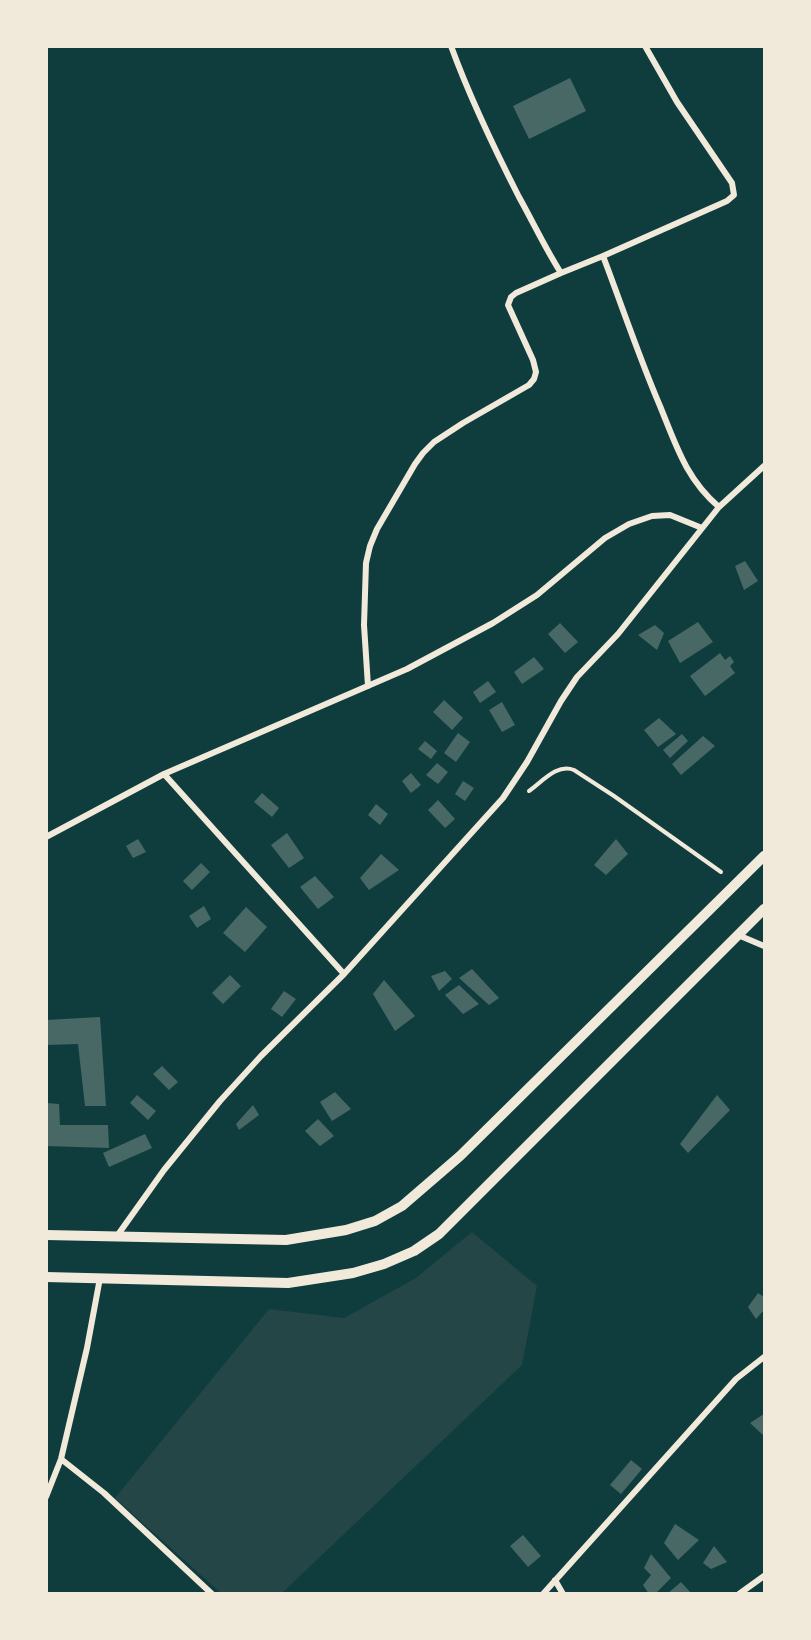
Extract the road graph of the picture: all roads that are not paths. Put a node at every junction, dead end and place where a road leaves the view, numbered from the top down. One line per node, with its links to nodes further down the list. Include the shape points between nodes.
1 (451, 46): 4 (street, via 467,90 508,175)
2 (645, 46): 3 (street, via 677,102 732,183 734,195)
3 (603, 256): 4 (street); 6 (street, via 684,465 704,494)
4 (561, 273): 8 (street, via 509,301 509,310 533,360 534,379 434,442 415,464 376,529 366,563 364,625)
5 (765, 466): 6 (street)
6 (719, 507): 7 (street)
7 (702, 528): 8 (street, via 670,516 652,516 629,524 605,538 515,611); 15 (street, via 618,634 577,677 503,798)
8 (368, 686): 9 (street)
9 (164, 774): 10 (street); 15 (street)
10 (46, 837)
11 (765, 856): 17 (street, via 460,1156 402,1206 375,1221 346,1230 286,1240)
12 (765, 909): 13 (street)
13 (738, 935): 14 (street); 19 (street, via 439,1234 414,1251 353,1273 288,1283)
14 (765, 946)
15 (344, 974): 17 (street, via 220,1101)
16 (46, 1235): 17 (street)
17 (117, 1236)
18 (46, 1277): 19 (street)
19 (100, 1278): 21 (street)
20 (765, 1357): 24 (street, via 736,1379)
21 (61, 1459): 22 (street); 25 (street, via 104,1493)
22 (46, 1497)
23 (765, 1576): 28 (street)
24 (555, 1580): 26 (street); 27 (street)
25 (212, 1593)
26 (543, 1593)
27 (563, 1593)
28 (739, 1593)

